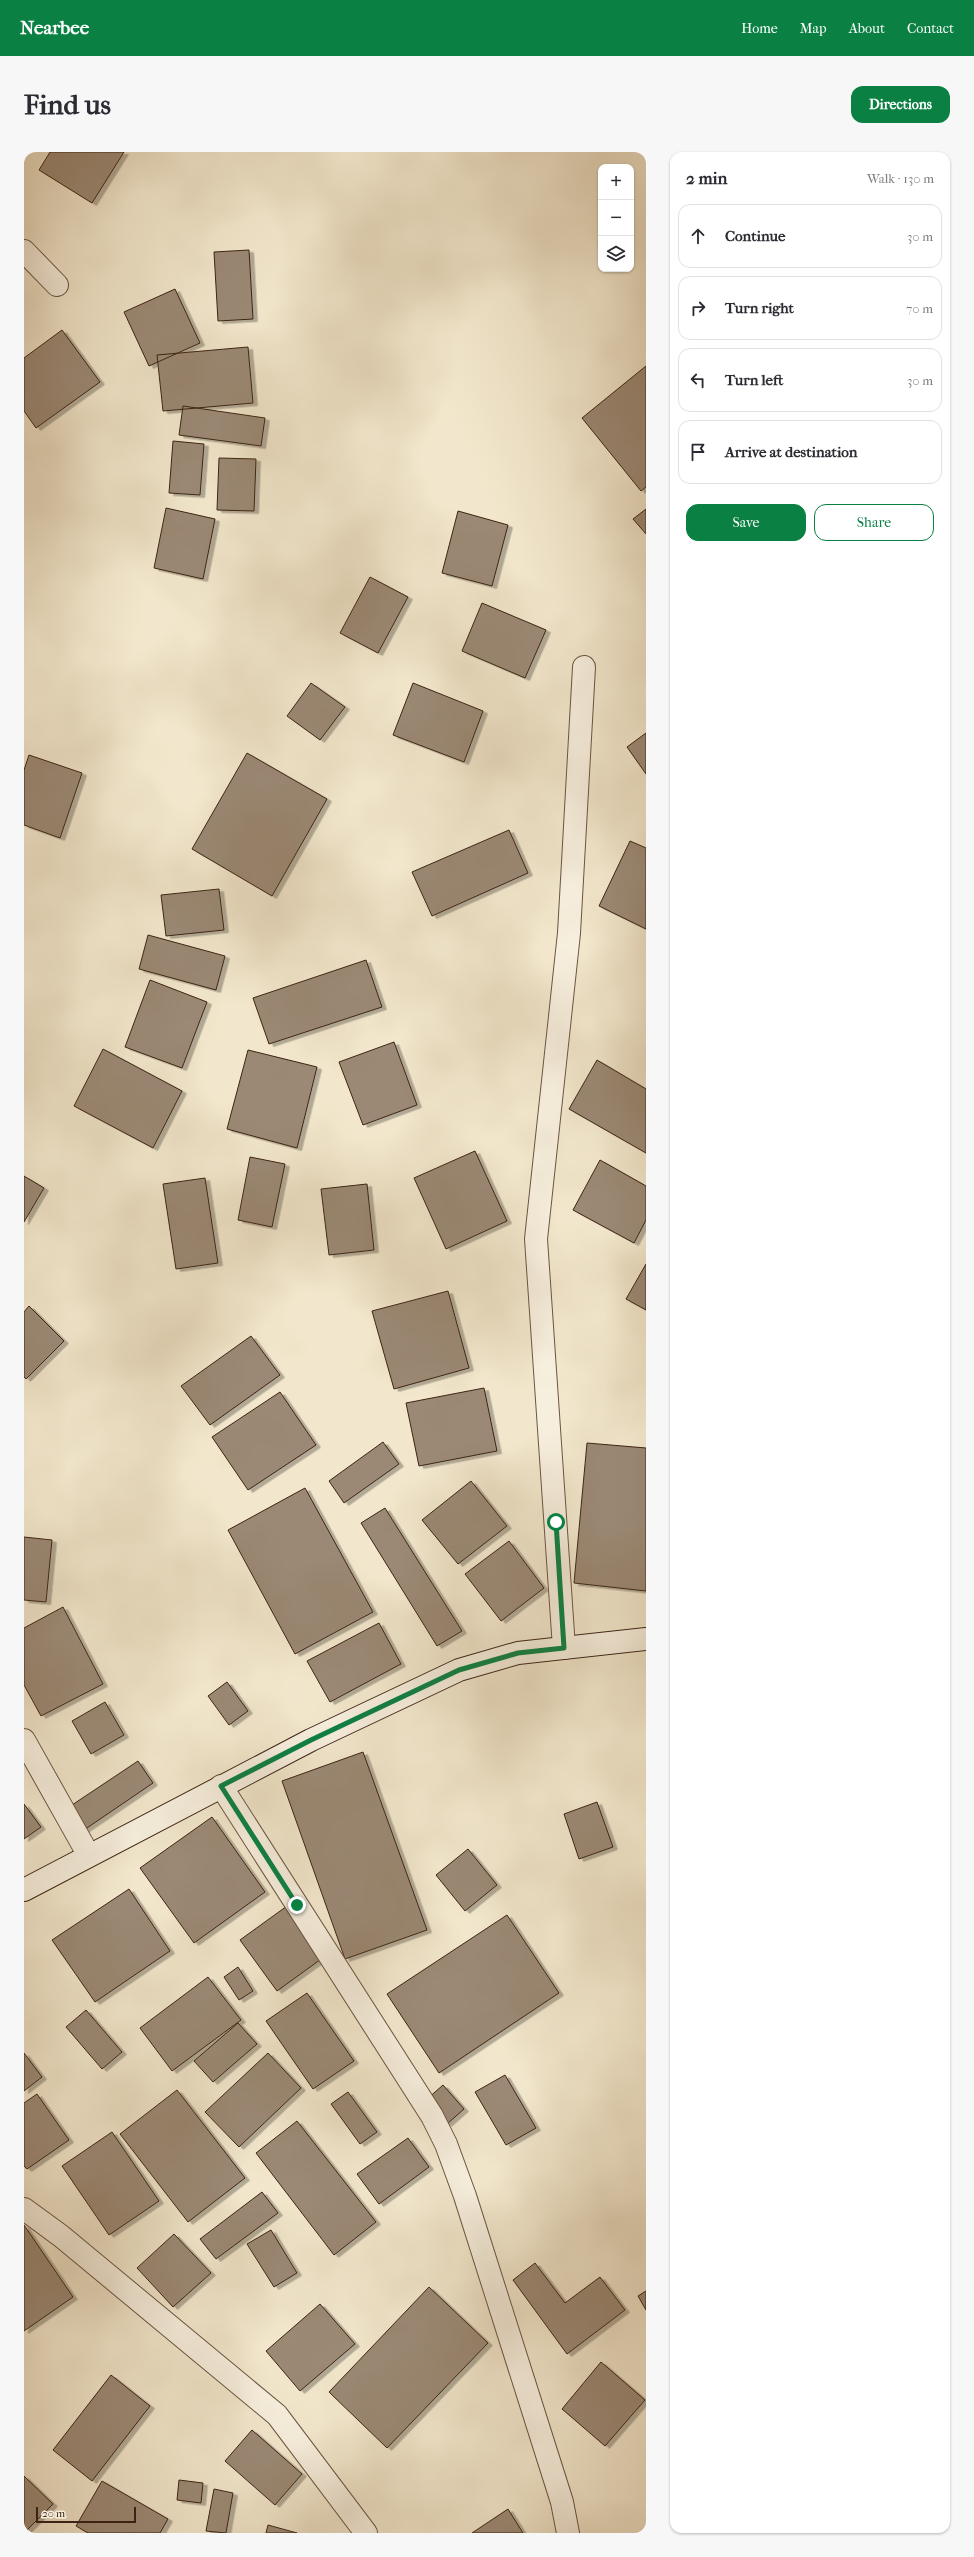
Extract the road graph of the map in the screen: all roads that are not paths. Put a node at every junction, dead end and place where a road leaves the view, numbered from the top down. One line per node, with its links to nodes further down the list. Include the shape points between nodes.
1 (24, 251): 2 (street)
2 (57, 285)
3 (584, 667): 5 (street, via 569,933 536,1240)
4 (646, 1638): 5 (street)
5 (564, 1648): 7 (street, via 518,1653 459,1670)
6 (24, 1740): 8 (street)
7 (221, 1786): 8 (street); 12 (street, via 432,2116 446,2144 466,2196 557,2487)
8 (88, 1854): 9 (street)
9 (24, 1890)
10 (24, 2209): 11 (street, via 61,2236 277,2415)
11 (366, 2533)
12 (568, 2533)

